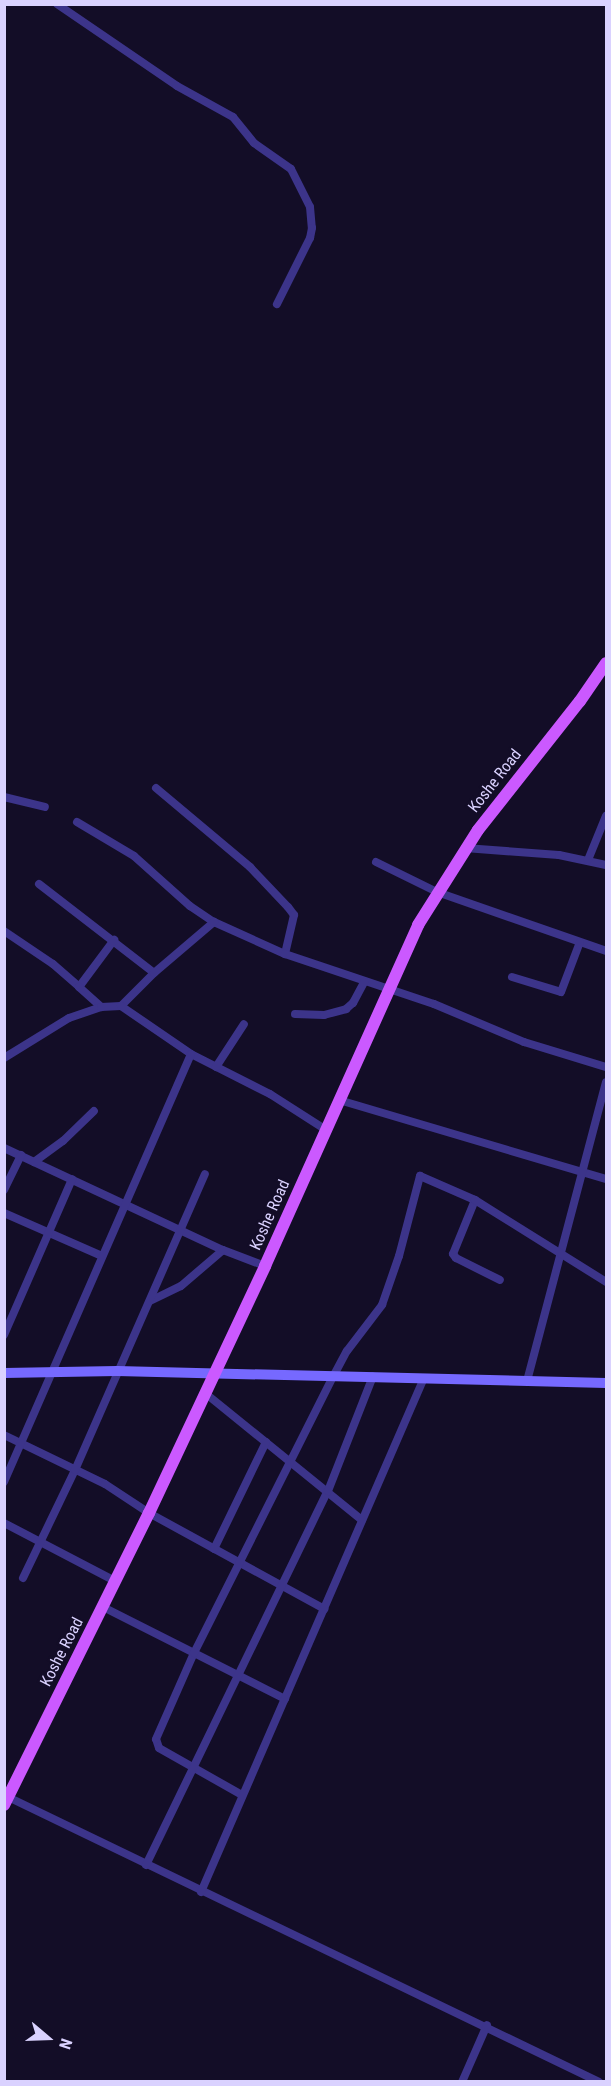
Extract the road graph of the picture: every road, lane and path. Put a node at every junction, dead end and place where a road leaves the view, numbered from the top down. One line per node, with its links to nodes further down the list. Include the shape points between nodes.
1 (57, 4): 2 (street, via 177,86 233,117 254,143 291,169 310,207 312,228)
2 (277, 304)
3 (606, 663): 9 (main road, Koshe Road)
4 (156, 788): 20 (street, via 250,867 288,907 294,915)
5 (4, 797): 6 (street)
6 (45, 807)
7 (606, 816): 10 (street)
8 (76, 822): 15 (street, via 134,856)
9 (465, 848): 10 (street); 14 (main road, Koshe Road)
10 (588, 860): 12 (street)
11 (376, 862): 14 (street)
12 (606, 865)
13 (39, 884): 17 (street)
14 (437, 892): 18 (street); 25 (main road, Koshe Road)
15 (214, 922): 20 (street); 21 (street)
16 (4, 932): 24 (street, via 53,964)
17 (114, 940): 21 (street); 24 (street)
18 (580, 942): 19 (street); 22 (street, via 561,992)
19 (606, 951)
20 (285, 954): 23 (street)
21 (154, 973): 26 (street)
22 (512, 977)
23 (364, 982): 25 (street); 28 (street, via 346,1009 324,1015)
24 (79, 987): 27 (street)
25 (388, 990): 33 (street, via 434,1004 546,1050); 35 (main road, Koshe Road)
26 (121, 1006): 27 (street); 30 (street)
27 (101, 1008): 31 (street, via 69,1018)
28 (295, 1014)
29 (244, 1024): 32 (street)
30 (191, 1054): 32 (street); 47 (street)
31 (4, 1058)
32 (216, 1066): 37 (street)
33 (606, 1066)
34 (606, 1082): 41 (street)
35 (339, 1100): 37 (main road, Koshe Road); 41 (street)
36 (94, 1111): 40 (street)
37 (326, 1130): 54 (main road, Koshe Road)
38 (4, 1148): 39 (street)
39 (21, 1155): 40 (street); 45 (street)
40 (34, 1162): 43 (street)
41 (584, 1172): 44 (street); 52 (street)
42 (205, 1174): 49 (street)
43 (72, 1179): 47 (street); 50 (street)
44 (606, 1179)
45 (4, 1190)
46 (475, 1200): 52 (street); 55 (street, via 453,1254); 63 (street, via 420,1176 382,1305)
47 (126, 1203): 49 (street); 53 (street)
48 (4, 1213): 50 (street)
49 (181, 1229): 51 (street); 57 (street)
50 (50, 1234): 53 (street); 58 (street)
51 (223, 1250): 54 (street); 57 (street, via 181,1286)
52 (560, 1254): 56 (street); 66 (street)
53 (102, 1256): 60 (street)
54 (265, 1266): 62 (main road, Koshe Road)
55 (500, 1280)
56 (606, 1282)
57 (150, 1301): 59 (street)
58 (4, 1335)
59 (117, 1371): 60 (street); 62 (street); 73 (street)
60 (52, 1372): 61 (street); 71 (street)
61 (4, 1373)
62 (214, 1375): 63 (street); 68 (main road, Koshe Road)
63 (334, 1375): 64 (street); 72 (street)
64 (373, 1376): 65 (street); 75 (street)
65 (424, 1378): 66 (street); 77 (street)
66 (527, 1381): 67 (street)
67 (606, 1383)
68 (205, 1393): 70 (street); 76 (main road, Koshe Road)
69 (4, 1435): 71 (street)
70 (266, 1442): 72 (street); 80 (street)
71 (22, 1444): 73 (street); 74 (street)
72 (291, 1464): 75 (street); 81 (street)
73 (75, 1470): 76 (street); 79 (street)
74 (4, 1482)
75 (328, 1491): 77 (street); 84 (street)
76 (149, 1513): 80 (street); 83 (main road, Koshe Road)
77 (362, 1520): 86 (street)
78 (4, 1523): 79 (street)
79 (41, 1541): 82 (street); 83 (street)
80 (214, 1549): 81 (street)
81 (240, 1563): 84 (street); 87 (street)
82 (22, 1578)
83 (115, 1581): 85 (main road, Koshe Road)
84 (280, 1587): 86 (street); 88 (street)
85 (103, 1607): 87 (street); 92 (main road, Koshe Road)
86 (324, 1609): 89 (street)
87 (194, 1653): 88 (street); 90 (street, via 156,1739 159,1748)
88 (239, 1675): 89 (street); 90 (street)
89 (285, 1699): 91 (street)
90 (194, 1768): 91 (street); 93 (street)
91 (242, 1794): 94 (street)
92 (6, 1801): 93 (street)
93 (146, 1865): 94 (street)
94 (201, 1892): 95 (street)
95 (487, 2025): 96 (street); 97 (street)
96 (462, 2082)
97 (599, 2082)

